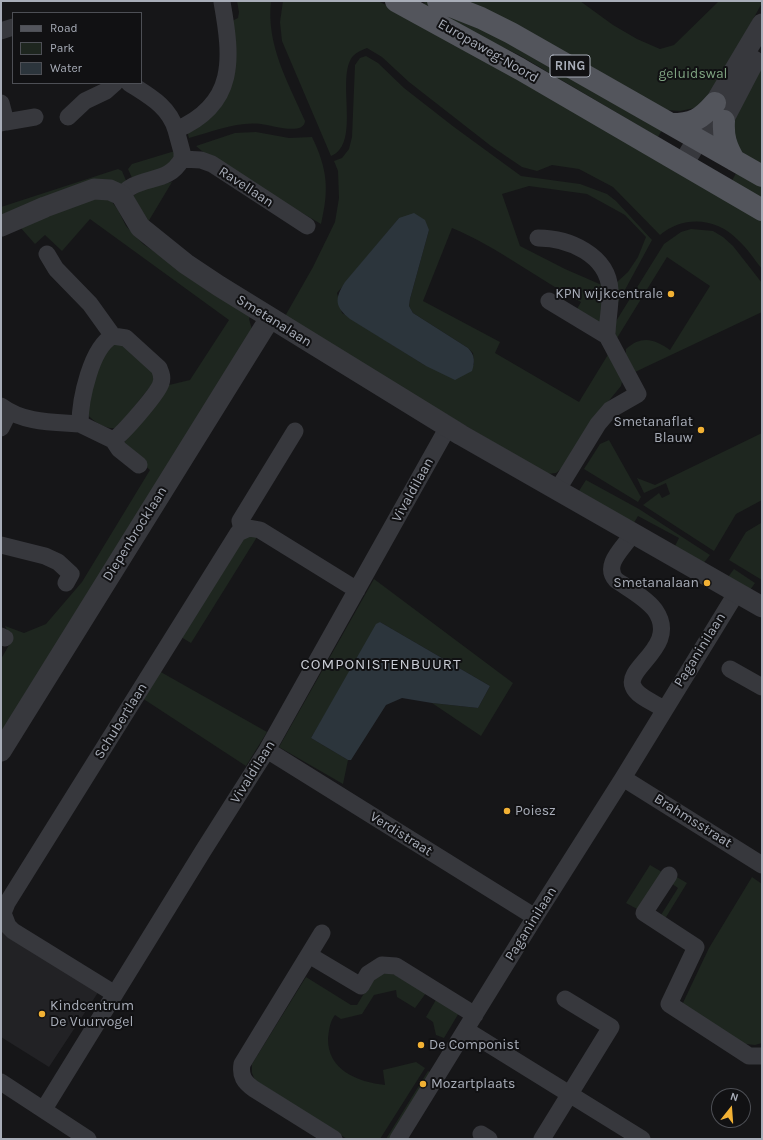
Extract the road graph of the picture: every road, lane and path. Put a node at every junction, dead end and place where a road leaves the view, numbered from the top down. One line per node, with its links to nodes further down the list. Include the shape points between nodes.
1 (396, 1): 20 (main road, Europaweg-Noord / RING, via 461,35)
2 (438, 1): 15 (main road, Europaweg-Noord / RING, via 511,33)
3 (222, 2): 16 (street, via 229,55 224,82 213,104 203,115)
4 (762, 24): 11 (street)
5 (12, 27): 6 (street)
6 (1, 31)
7 (762, 46): 11 (street)
8 (114, 84): 12 (street, via 85,101)
9 (130, 84): 16 (street, via 165,108)
10 (1, 103): 14 (street)
11 (719, 112): 15 (main road, via 692,122); 17 (street); 19 (main road, via 723,137)
12 (68, 117)
13 (35, 118): 14 (street)
14 (4, 123)
15 (671, 124): 17 (main road, Europaweg-Noord / RING)
16 (176, 130): 18 (street)
17 (704, 143): 19 (main road, Europaweg-Noord / RING); 20 (street)
18 (182, 159): 22 (street, via 177,168 164,177 131,187); 25 (street, Ravellaan, via 201,160 212,164)
19 (734, 160): 21 (main road, Europaweg-Noord / RING)
20 (689, 168): 23 (main road, Europaweg-Noord / RING)
21 (762, 176)
22 (121, 195): 24 (street, via 110,190 94,189); 29 (street, Smetanalaan, via 134,220 147,234 186,264)
23 (762, 210)
24 (1, 226)
25 (307, 226)
26 (538, 238): 31 (street, via 551,238 580,247 607,273 610,290)
27 (47, 254): 30 (street, via 56,270 90,304)
28 (549, 301): 31 (street)
29 (270, 318): 34 (street, Smetanalaan); 51 (street, Diepenbrocklaan)
30 (113, 336): 33 (street, via 106,340 98,352 82,395); 37 (street, via 126,338 159,368 162,378 161,384 124,431)
31 (607, 336): 39 (street, via 638,394 610,410 598,424)
32 (5, 409): 33 (street, via 30,420); 35 (street)
33 (80, 424): 37 (street)
34 (448, 427): 39 (street, Smetanalaan); 44 (street, Vivaldilaan)
35 (1, 428)
36 (295, 431): 40 (street, Schubertlaan, via 240,521)
37 (113, 440): 38 (street, via 119,449)
38 (139, 465)
39 (558, 489): 41 (street, Smetanalaan)
40 (242, 530): 44 (street, via 255,529 265,533); 55 (street, Schubertlaan, via 134,699)
41 (633, 533): 45 (street, Smetanalaan); 49 (street, via 613,561 611,571 616,580 651,606 658,618 661,631 657,645 636,671 632,682 640,694)
42 (1, 545): 43 (street, via 45,556 58,562 72,574)
43 (66, 582)
44 (357, 590): 50 (street, Vivaldilaan)
45 (736, 592): 46 (street, Smetanalaan); 49 (street, Paganinilaan)
46 (762, 607)
47 (730, 669): 48 (street)
48 (762, 687)
49 (664, 709): 52 (street, Paganinilaan)
50 (267, 750): 56 (street, Verdistraat); 59 (street, Vivaldilaan, via 202,850)
51 (1, 751)
52 (623, 778): 53 (street, Brahmsstraat); 56 (street, Paganinilaan)
53 (762, 865)
54 (669, 875): 63 (street, via 644,913 696,947 669,1004 749,1056)
55 (2, 914): 59 (street, Schubertlaan, via 13,931)
56 (534, 917): 61 (street, Paganinilaan)
57 (322, 934): 58 (street)
58 (309, 955): 61 (street, via 361,986 368,974 382,965 396,966); 68 (street, via 242,1064 240,1072 246,1084)
59 (115, 994): 66 (street, Vivaldilaan)
60 (565, 999): 65 (street, via 611,1027)
61 (475, 1015): 62 (street, Paganinilaan)
62 (466, 1030): 65 (street); 69 (street, Paganinilaan)
63 (762, 1056)
64 (1, 1082): 66 (street)
65 (569, 1093): 70 (street); 71 (street)
66 (44, 1109): 67 (street)
67 (88, 1139)
68 (334, 1139)
69 (398, 1139)
70 (542, 1139)
71 (642, 1139)

